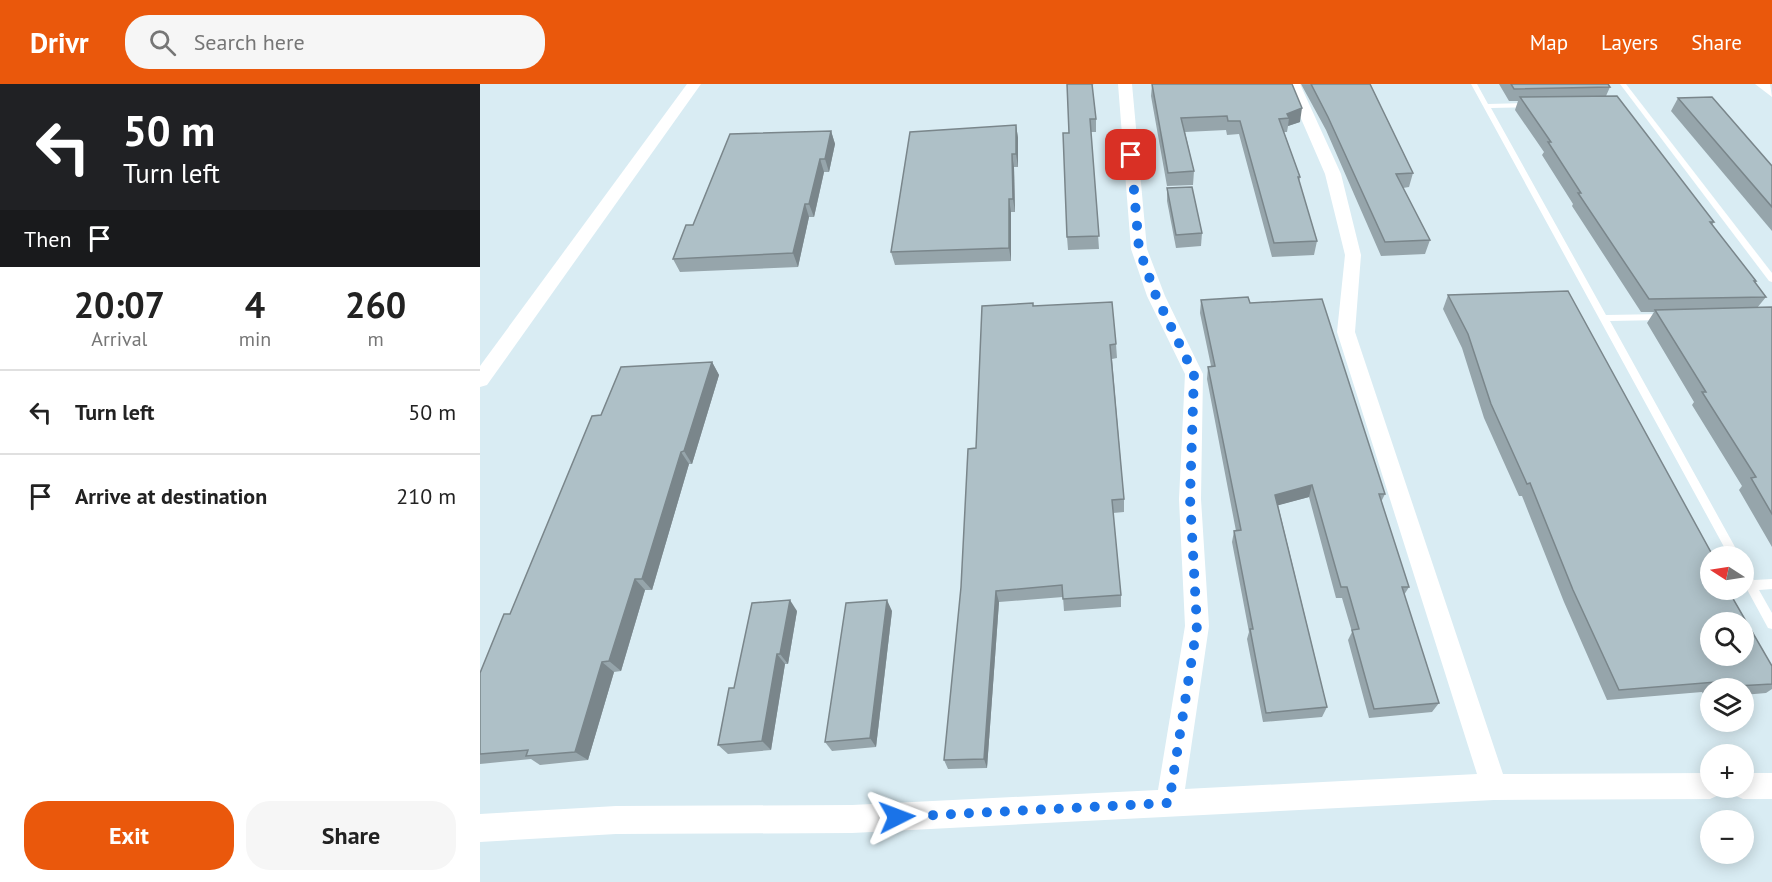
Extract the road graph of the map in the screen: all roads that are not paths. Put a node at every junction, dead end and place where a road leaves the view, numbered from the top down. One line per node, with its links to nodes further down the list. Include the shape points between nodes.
1 (694, 84): 15 (street)
2 (1125, 84): 25 (street, via 1139,249 1156,296 1194,374 1190,498 1197,626)
3 (1293, 84): 24 (street, via 1333,174 1353,255 1347,332)
4 (1474, 84): 11 (lane)
5 (1623, 84): 9 (lane)
6 (1762, 84): 7 (street)
7 (1772, 93)
8 (1627, 104): 9 (lane)
9 (1639, 104): 12 (lane)
10 (1545, 105): 11 (lane)
11 (1486, 106): 14 (lane)
12 (1772, 279)
13 (1671, 317): 14 (lane)
14 (1603, 318): 16 (lane)
15 (480, 380)
16 (1729, 546)
17 (1772, 584): 18 (lane)
18 (1754, 585)
19 (1754, 591): 20 (lane)
20 (1772, 624)
21 (1700, 786): 24 (street)
22 (1754, 786): 23 (street)
23 (1772, 786)
24 (1494, 787): 25 (street)
25 (1169, 803): 26 (street, via 852,819 616,820)
26 (480, 828)

